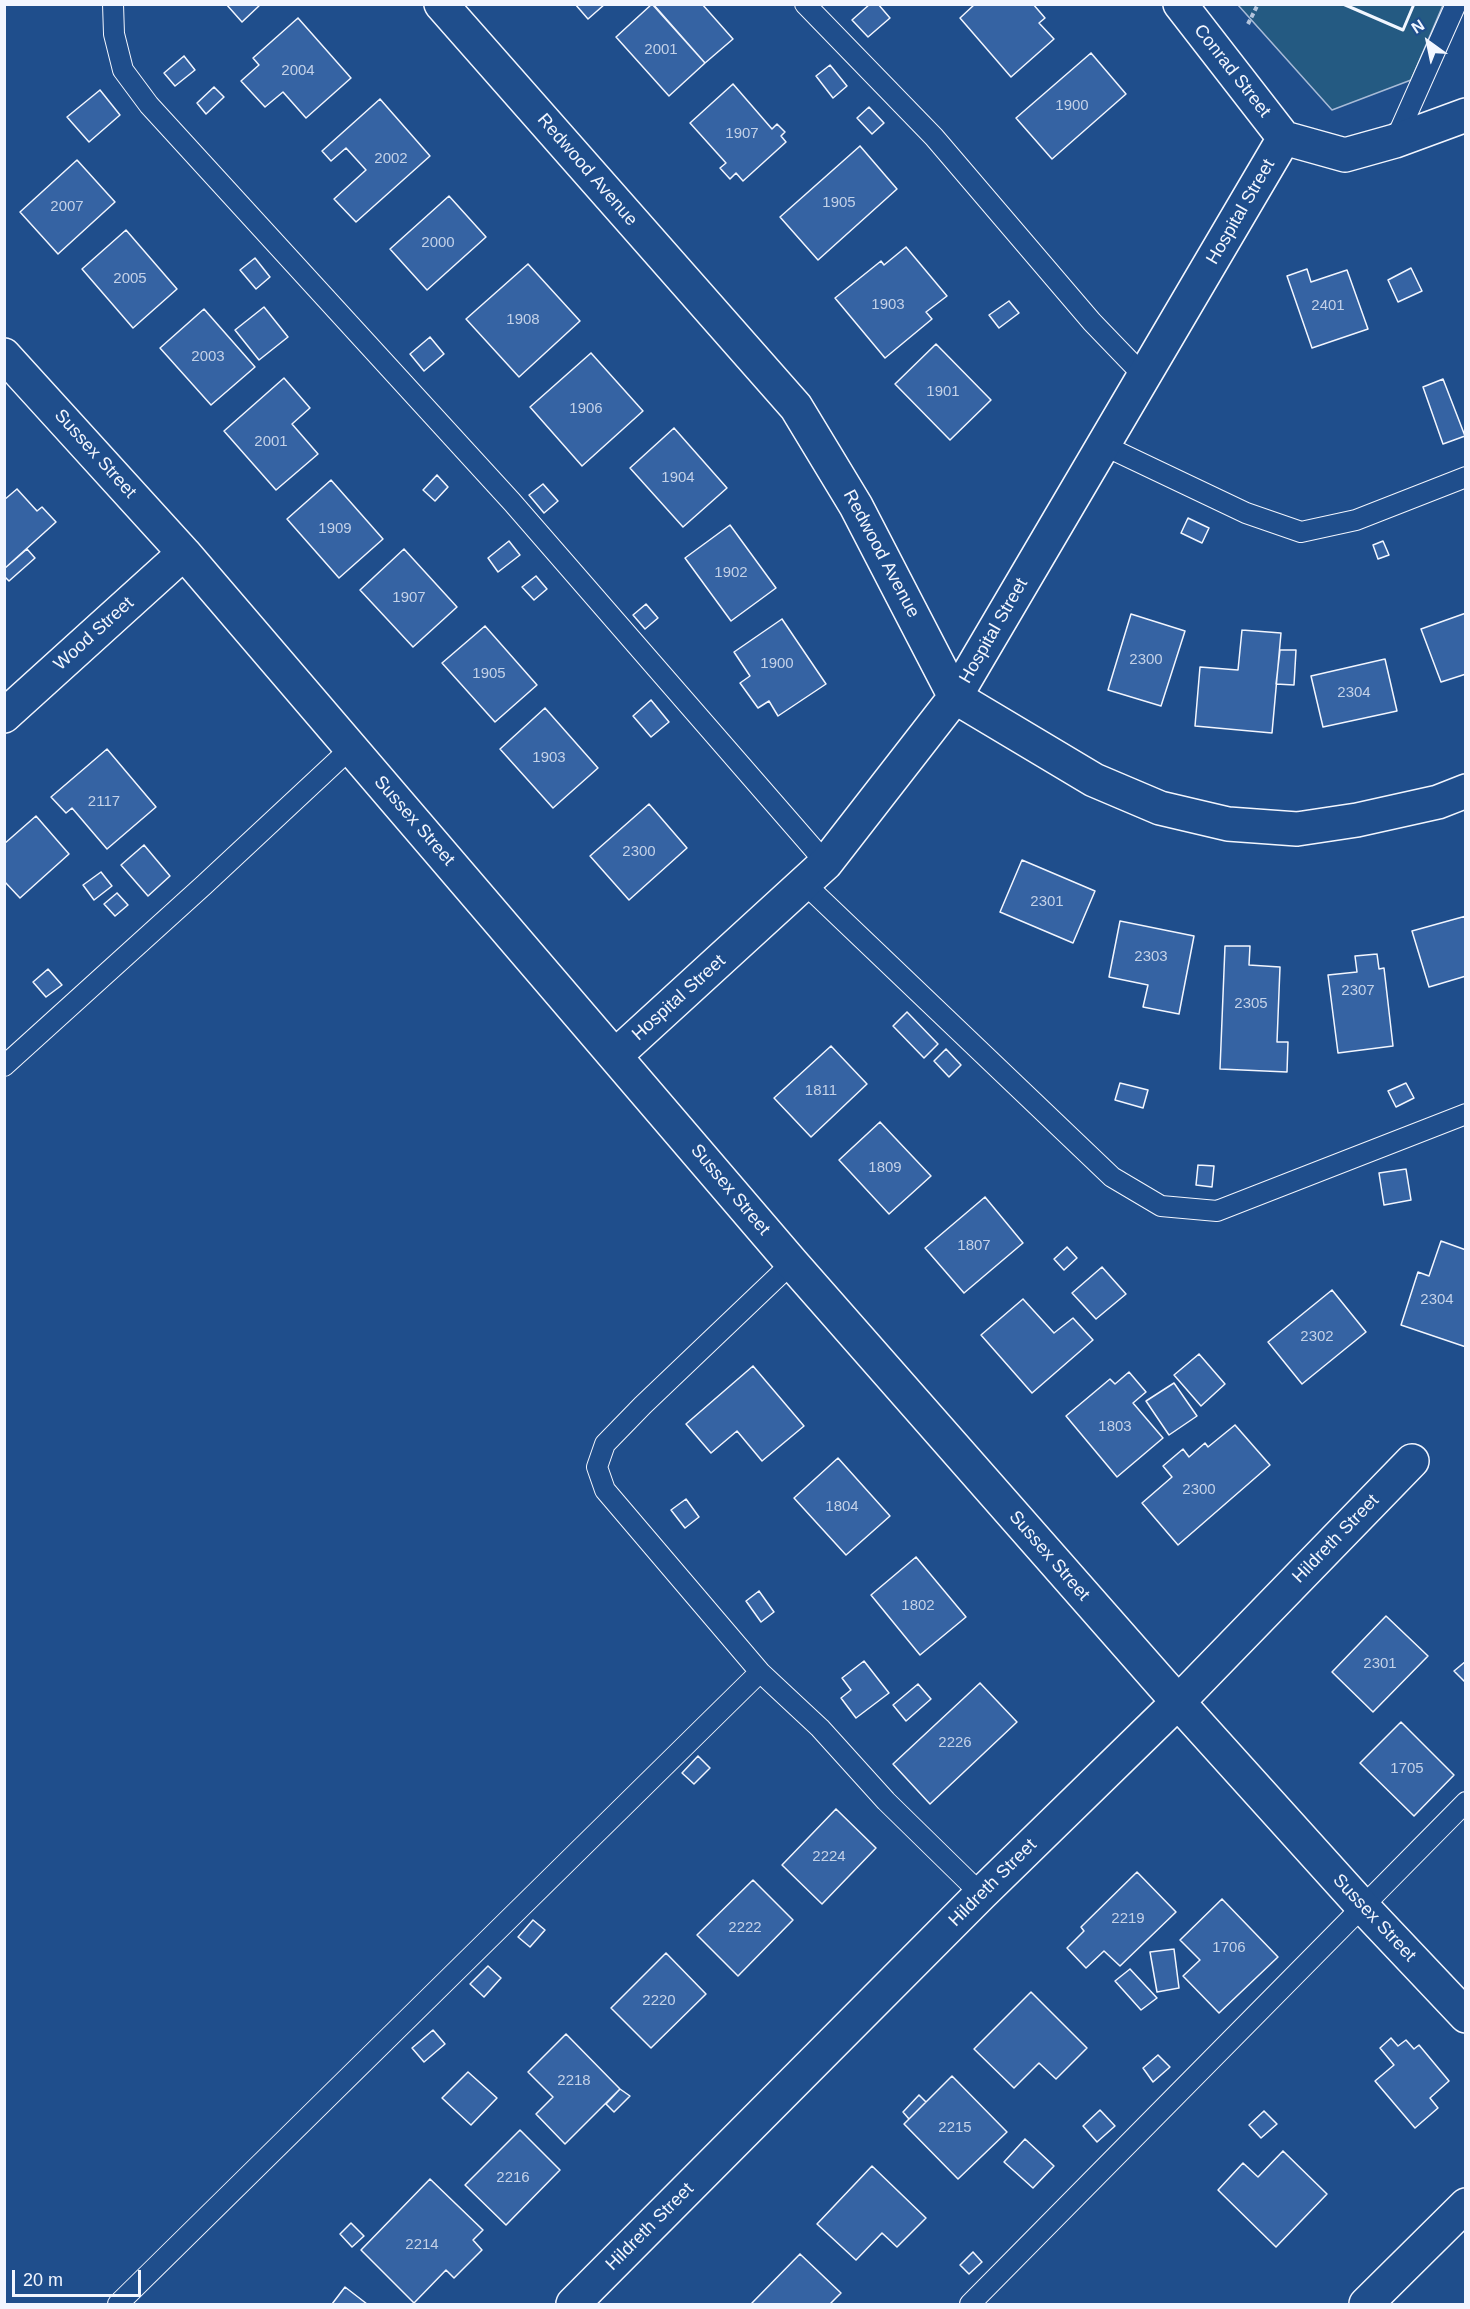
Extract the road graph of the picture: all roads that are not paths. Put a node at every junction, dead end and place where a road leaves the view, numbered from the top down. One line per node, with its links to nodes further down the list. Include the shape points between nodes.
1 (113, 4): 18 (lane, via 114,34 123,70 149,105 512,501)
2 (441, 4): 14 (street, Redwood Avenue, via 796,407 856,506)
3 (805, 4): 10 (lane, via 934,137 1092,322)
4 (1180, 4): 7 (street, Conrad Street)
5 (1456, 4): 8 (lane)
6 (1466, 115): 8 (street)
7 (1284, 138): 8 (street, via 1345,155); 10 (street, Hospital Street)
8 (1395, 141)
9 (4, 355): 13 (street, Sussex Street)
10 (1144, 376): 11 (street, Hospital Street)
11 (1103, 445): 12 (lane, via 1246,513 1302,532 1356,520); 14 (street, Hospital Street)
12 (1466, 477)
13 (184, 553): 15 (street, Wood Street); 16 (street, Sussex Street)
14 (956, 697): 17 (street, via 1094,780 1160,808 1228,824 1297,829 1438,802); 18 (street, Hospital Street)
15 (4, 716)
16 (351, 748): 19 (street, Sussex Street); 20 (lane)
17 (1466, 791)
18 (815, 873): 19 (street, Hospital Street); 21 (lane, via 1112,1177 1161,1206 1217,1211)
19 (615, 1056): 22 (street, Sussex Street)
20 (4, 1066)
21 (1466, 1114)
22 (792, 1263): 24 (lane, via 605,1444 597,1467 605,1490); 25 (street, Sussex Street)
23 (1412, 1461): 25 (street, Hildreth Street)
24 (760, 1672): 27 (lane, via 820,1728 886,1801); 31 (lane)
25 (1178, 1702): 27 (street, Hildreth Street); 28 (street, Sussex Street)
26 (1466, 1802): 28 (lane)
27 (981, 1894): 32 (street, Hildreth Street)
28 (1363, 1906): 29 (street, Sussex Street); 33 (lane)
29 (1466, 2016)
30 (1466, 2205): 34 (street)
31 (118, 2304)
32 (573, 2304)
33 (970, 2304)
34 (1366, 2304)

